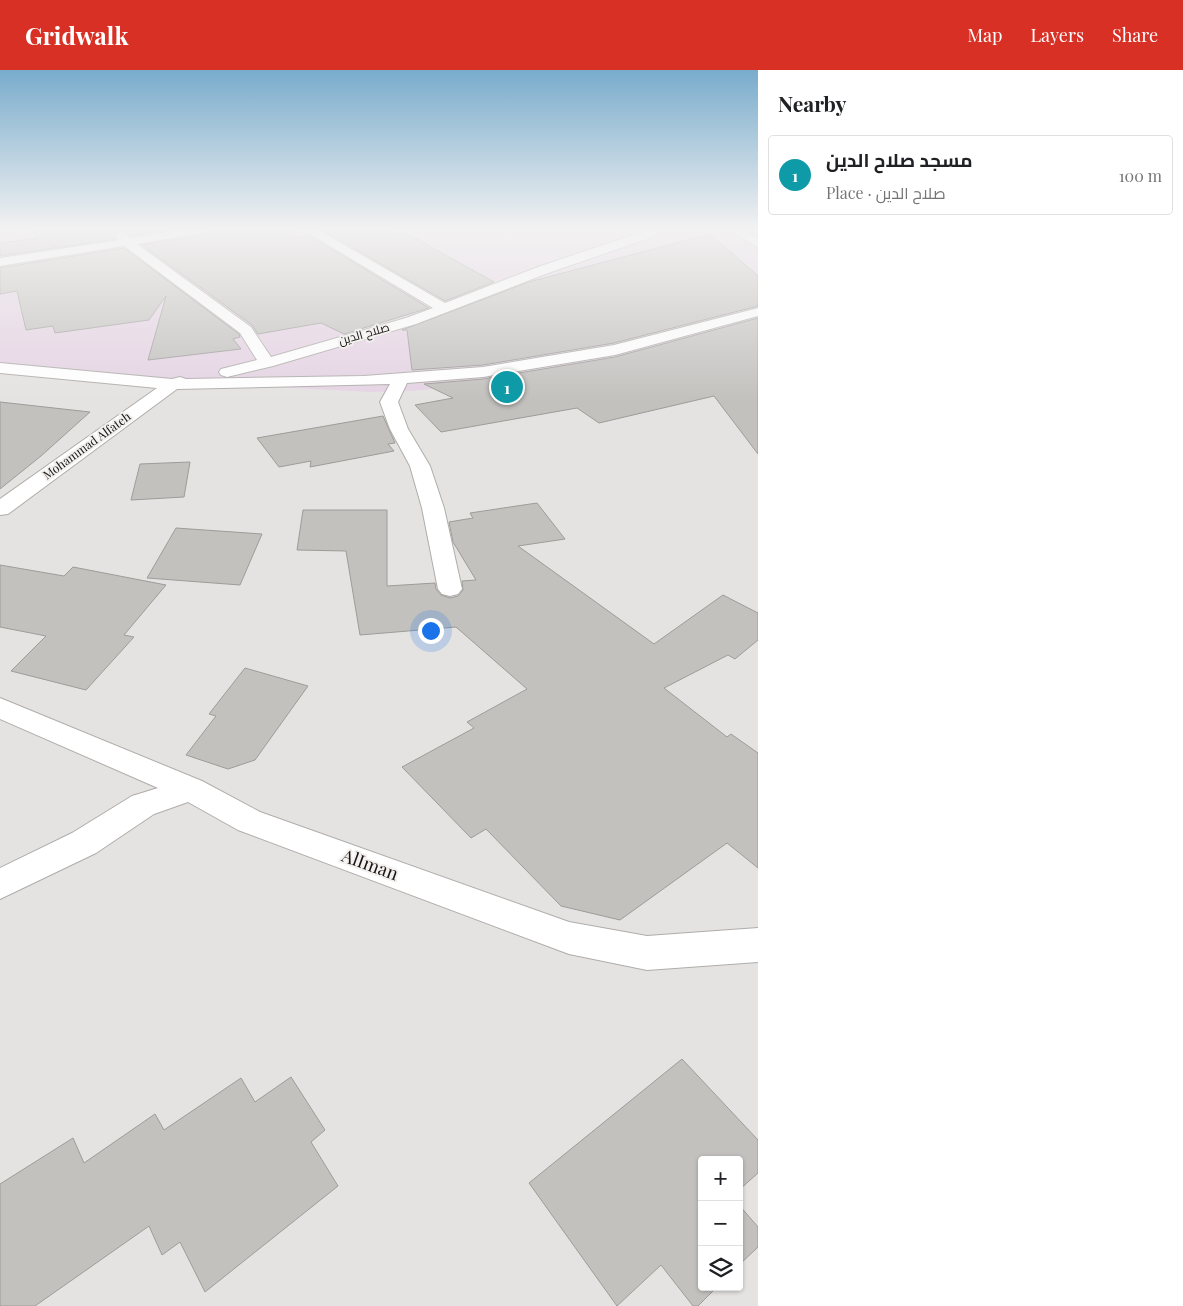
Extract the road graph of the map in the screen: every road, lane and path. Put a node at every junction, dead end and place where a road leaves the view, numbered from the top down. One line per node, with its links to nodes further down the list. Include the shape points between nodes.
1 (186, 286): 6 (street, via 246,330)
2 (406, 286): 4 (street)
3 (504, 286): 4 (street, صلاح الدين)
4 (446, 309): 6 (street, صلاح الدين)
5 (758, 312): 8 (street, via 616,350 483,372)
6 (267, 363): 9 (street, صلاح الدين)
7 (0, 368): 9 (street)
8 (402, 378): 9 (street); 11 (street, via 389,402 399,429 420,466 433,508)
9 (173, 384): 10 (street, Mohammad Alfateh)
10 (0, 509)
11 (450, 589)
12 (0, 708): 13 (street, AlIman)
13 (191, 789): 14 (street, via 143,805 84,843); 15 (street, AlIman, via 250,821 569,938 647,953)
14 (0, 884)
15 (758, 945)

